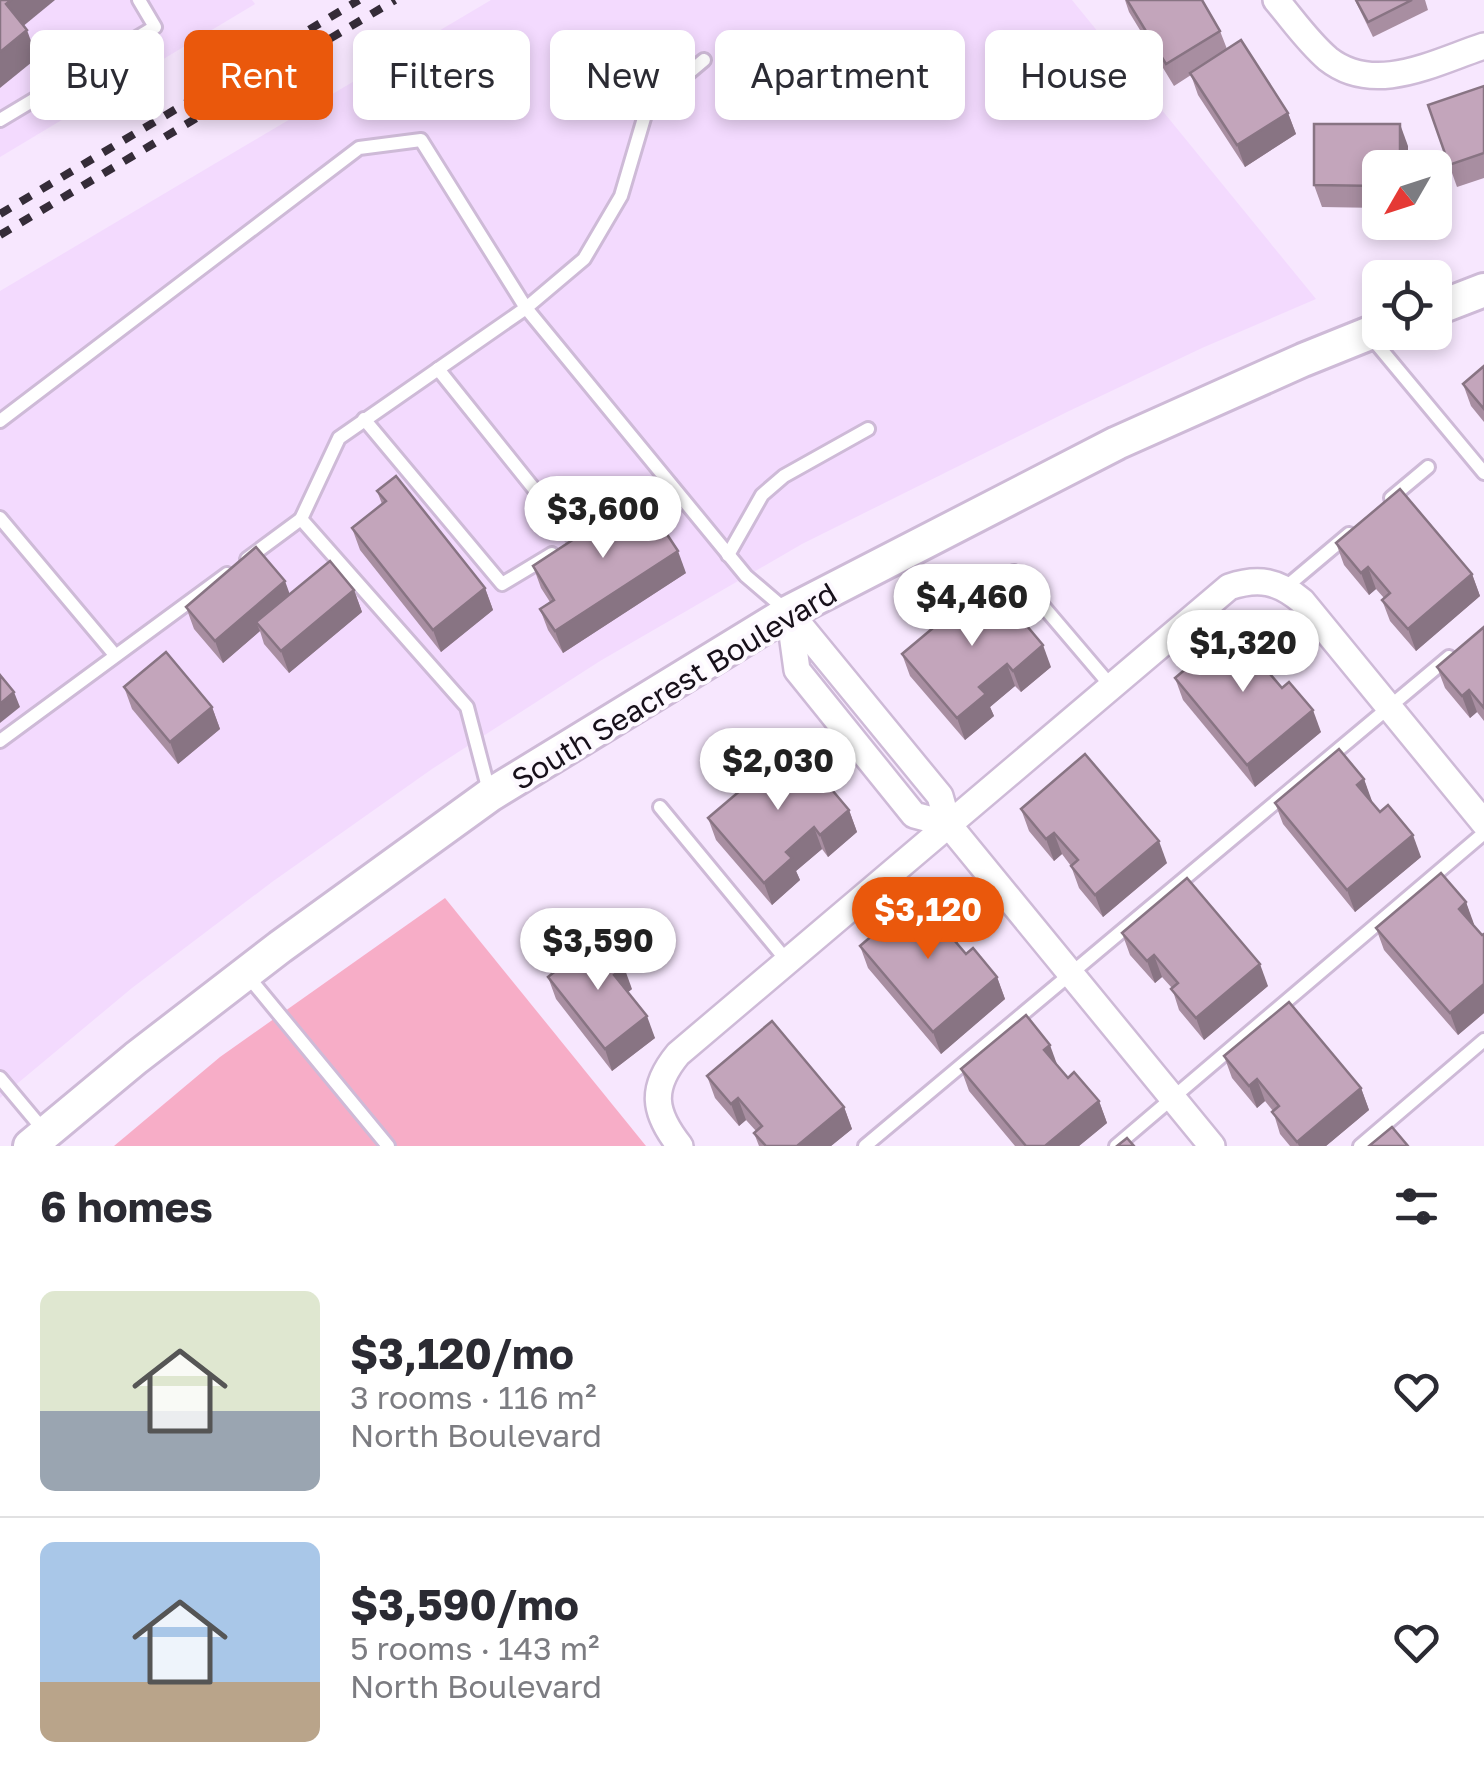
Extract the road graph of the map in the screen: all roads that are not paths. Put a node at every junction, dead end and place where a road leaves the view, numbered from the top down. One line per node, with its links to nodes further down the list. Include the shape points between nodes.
1 (139, 0): 5 (lane, via 156,27)
2 (1276, 0): 3 (street, via 1331,61 1369,76 1390,77)
3 (1484, 46)
4 (704, 60): 8 (lane, via 647,108 621,196 584,259)
5 (0, 120)
6 (1484, 290): 7 (street)
7 (1452, 302)
8 (526, 308): 11 (lane); 13 (lane, via 421,140 359,148); 17 (lane)
9 (1362, 336): 28 (street, South Seacrest Boulevard, via 1117,444)
10 (1389, 350): 16 (lane)
11 (438, 369): 12 (lane); 24 (lane)
12 (364, 419): 21 (lane, via 339,438); 24 (lane, via 502,584)
13 (0, 421)
14 (868, 429): 25 (lane, via 762,495)
15 (1428, 466): 18 (lane)
16 (1484, 473)
17 (670, 484): 19 (lane); 25 (lane)
18 (1386, 503)
19 (622, 512)
20 (0, 518): 30 (lane)
21 (302, 520): 30 (lane); 34 (lane, via 467,707)
22 (607, 522): 24 (lane)
23 (1357, 527): 27 (lane)
24 (575, 540)
25 (728, 555): 28 (lane)
26 (1014, 572): 31 (lane)
27 (1286, 588): 31 (street, via 1267,580 1229,587); 32 (street)
28 (789, 612): 34 (street, South Seacrest Boulevard); 36 (street, via 797,670 914,816)
29 (1457, 650): 32 (lane)
30 (114, 656): 33 (lane)
31 (1112, 686): 36 (street)
32 (1389, 707): 37 (street); 40 (lane)
33 (0, 741)
34 (490, 795): 41 (street, South Seacrest Boulevard)
35 (660, 807): 39 (lane)
36 (948, 824): 39 (street); 40 (street)
37 (1484, 824)
38 (1484, 833): 44 (lane)
39 (787, 961): 47 (street, via 666,1069 658,1107)
40 (1070, 972): 44 (street); 48 (lane)
41 (246, 974): 45 (street, South Seacrest Boulevard); 46 (lane)
42 (1484, 1040): 51 (lane)
43 (0, 1078): 45 (lane)
44 (1172, 1098): 49 (lane); 50 (street)
45 (38, 1140)
46 (388, 1146)
47 (680, 1146)
48 (865, 1146)
49 (1116, 1146)
50 (1212, 1146)
51 (1360, 1146)

